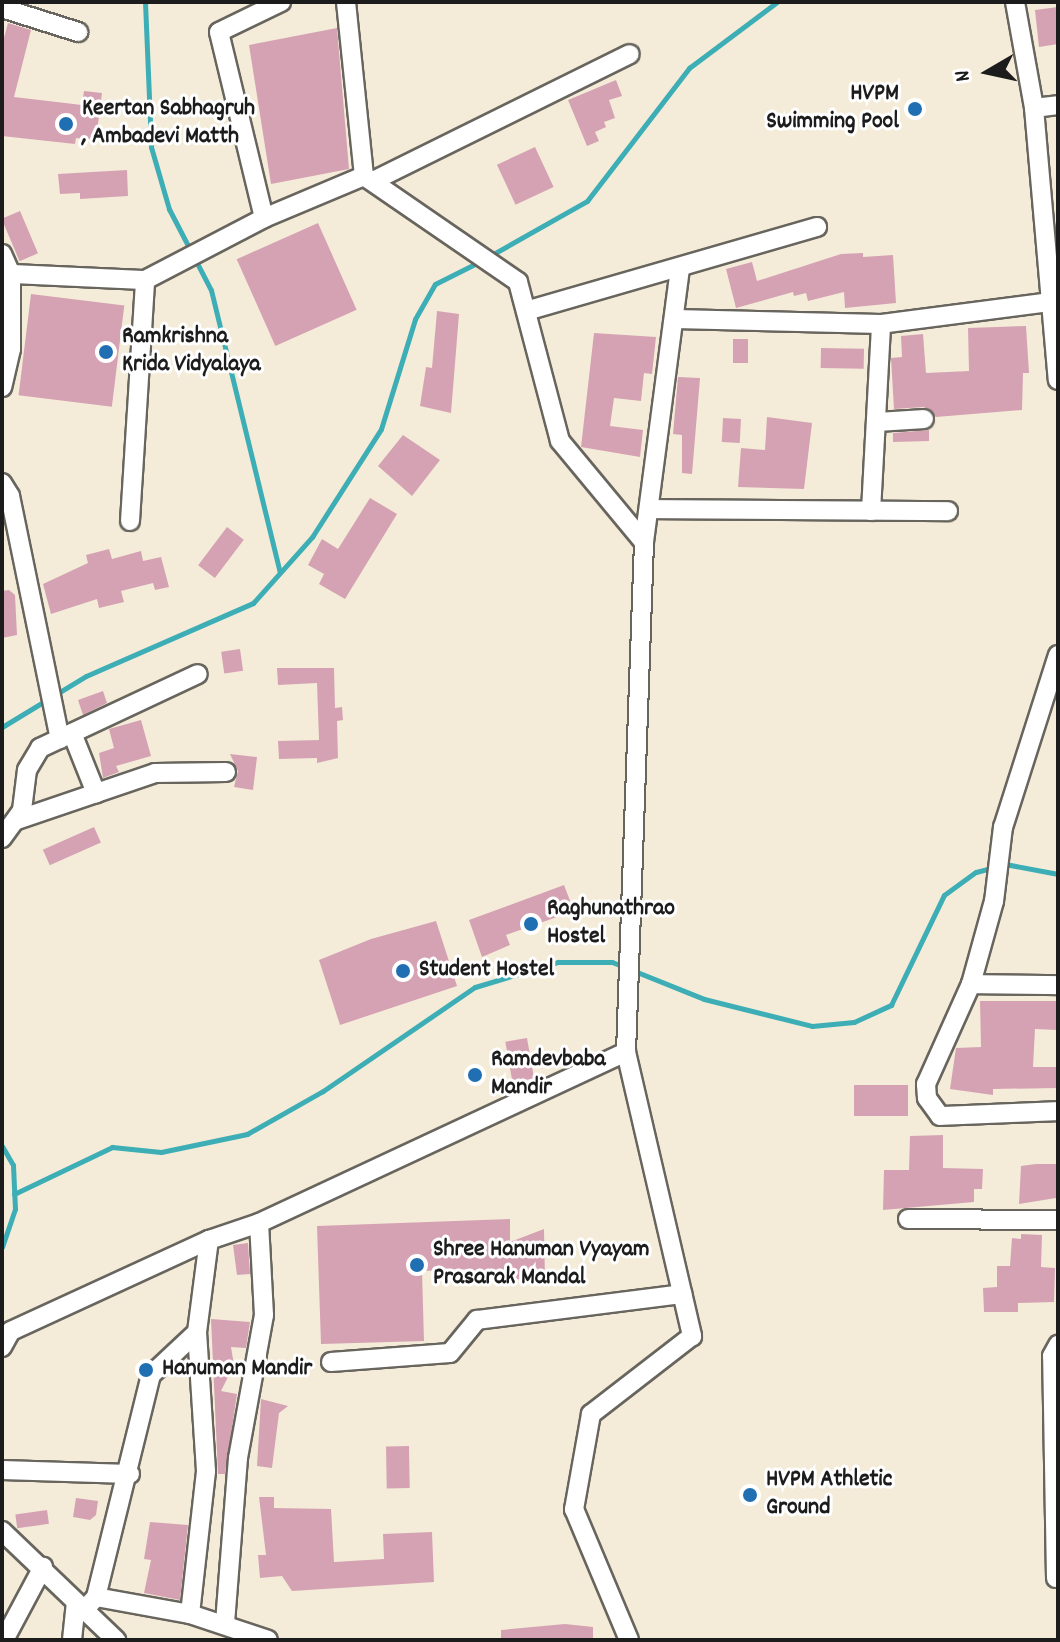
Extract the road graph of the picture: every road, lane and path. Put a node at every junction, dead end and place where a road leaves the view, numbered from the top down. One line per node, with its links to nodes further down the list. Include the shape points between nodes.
1 (346, 2): 9 (street)
2 (1015, 2): 8 (street)
3 (270, 5): 10 (street, via 219,32)
4 (2, 8): 5 (street)
5 (78, 32)
6 (630, 54): 9 (street)
7 (1058, 105): 8 (street)
8 (1034, 108): 12 (street)
9 (370, 178): 10 (street); 18 (street, via 518,282)
10 (264, 218): 16 (street)
11 (817, 227): 14 (street)
12 (1053, 234): 17 (street)
13 (2, 254): 15 (street)
14 (680, 270): 18 (street); 19 (street)
15 (11, 274): 16 (street); 21 (street)
16 (145, 280): 30 (street)
17 (1056, 301): 20 (street); 22 (street)
18 (526, 311): 31 (street, via 560,441)
19 (675, 319): 20 (street); 27 (street)
20 (881, 324): 25 (street)
21 (7, 341): 23 (street)
22 (1058, 380)
23 (2, 387)
24 (924, 419): 25 (street)
25 (878, 422): 28 (street)
26 (2, 483): 34 (street, via 10,496 48,684)
27 (649, 509): 28 (street); 31 (street)
28 (871, 511): 29 (street)
29 (948, 511)
30 (130, 521)
31 (644, 542): 41 (street)
32 (1058, 655): 39 (street, via 1003,827 994,901)
33 (198, 674): 34 (street)
34 (63, 732): 36 (street); 37 (street, via 31,758)
35 (226, 772): 36 (street, via 155,773)
36 (96, 793): 37 (street)
37 (17, 820): 38 (street)
38 (2, 838)
39 (971, 984): 40 (street); 42 (street, via 926,1084 932,1108 940,1116)
40 (1058, 985)
41 (626, 1052): 45 (street); 47 (street)
42 (1058, 1111)
43 (908, 1219): 44 (street)
44 (1058, 1220)
45 (259, 1223): 46 (street); 59 (street, via 264,1315 238,1458)
46 (209, 1240): 48 (street); 50 (street, via 11,1331)
47 (682, 1294): 51 (street, via 477,1320 450,1353); 64 (street, via 692,1336 591,1414 574,1509)
48 (197, 1332): 53 (street, via 151,1375); 58 (street, via 206,1471)
49 (1058, 1345): 56 (street, via 1052,1356)
50 (2, 1347)
51 (331, 1362)
52 (2, 1470): 53 (street)
53 (130, 1474): 57 (street)
54 (2, 1531): 55 (street)
55 (43, 1567): 57 (street); 60 (street)
56 (1056, 1578)
57 (85, 1603): 58 (street); 61 (street); 62 (street)
58 (190, 1614): 59 (street)
59 (225, 1623): 63 (street)
60 (4, 1640)
61 (72, 1640)
62 (116, 1640)
63 (268, 1640)
64 (629, 1640)

